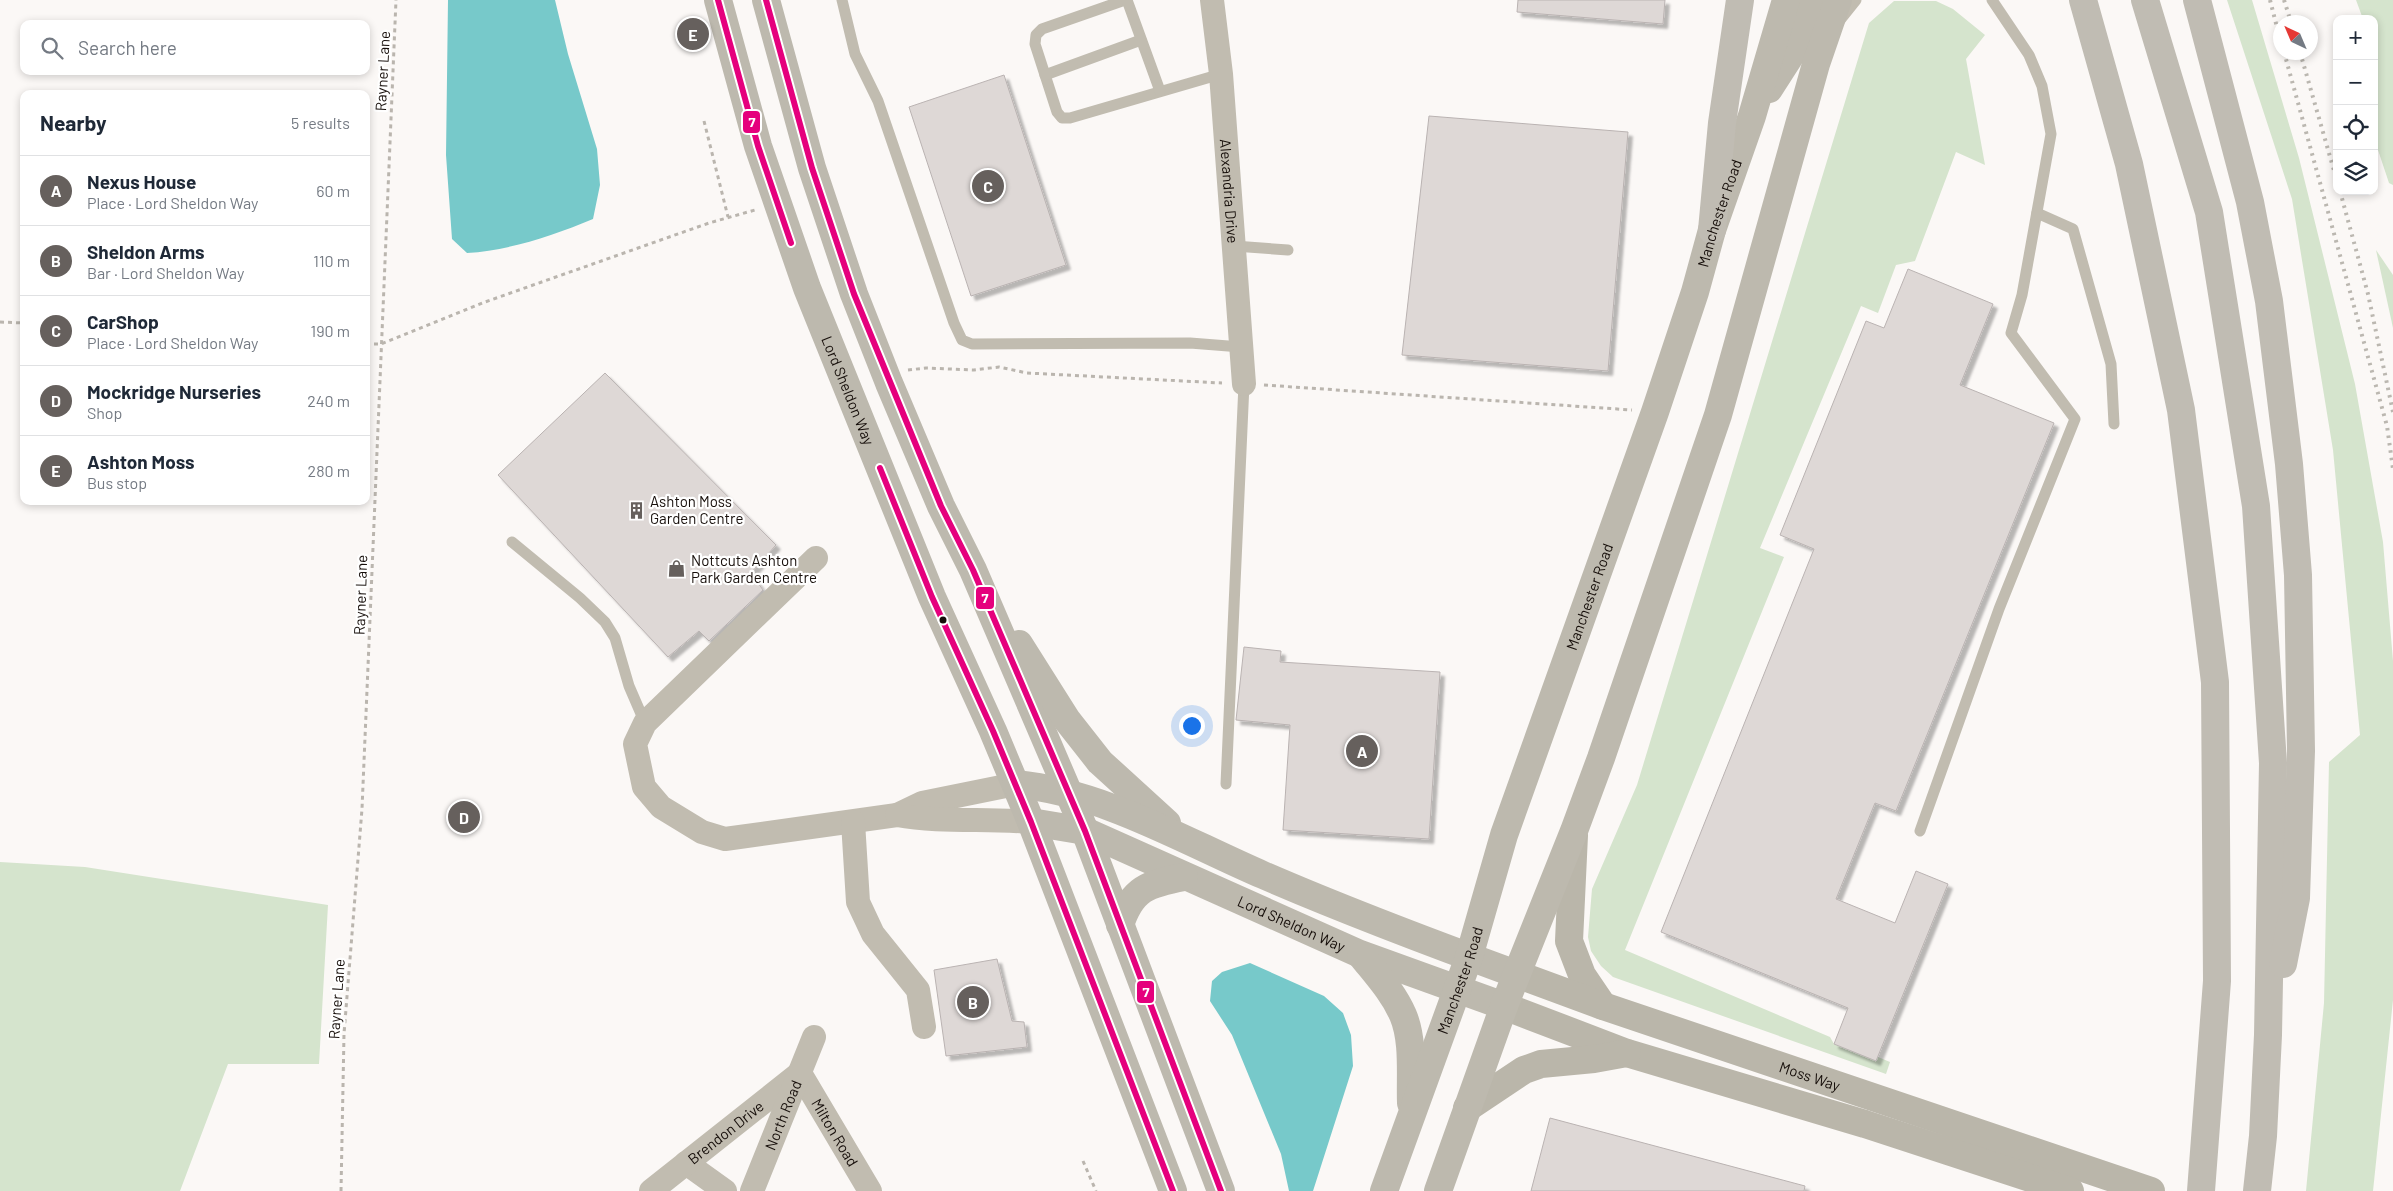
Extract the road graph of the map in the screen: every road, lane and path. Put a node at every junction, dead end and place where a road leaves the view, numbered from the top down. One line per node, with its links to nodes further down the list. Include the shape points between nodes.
1 (396, 0): 32 (path, Rayner Lane)
2 (718, 0): 42 (highway, Lord Sheldon Way, via 758,146 807,288 932,597)
3 (766, 0): 40 (highway, via 812,168 854,294 941,506)
4 (842, 0): 33 (lane, via 855,54 878,100 962,340 972,344 1190,343)
5 (1126, 0): 17 (lane); 19 (lane, via 1042,29 1036,35 1035,44)
6 (1212, 0): 18 (street, Alexandria Drive)
7 (1740, 0): 26 (highway, via 1722,123)
8 (1786, 0): 21 (highway, Manchester Road)
9 (1810, 0): 21 (highway, via 1794,50)
10 (1838, 0): 16 (highway)
11 (1856, 0): 16 (lane)
12 (1992, 0): 23 (lane, via 2029,55 2042,86 2052,134)
13 (2083, 0): 83 (highway, via 2129,164 2181,410 2214,682 2217,981)
14 (2146, 0): 61 (highway, via 2209,212 2256,506 2273,763)
15 (2197, 0): 61 (highway, via 2250,202 2269,301 2298,574 2301,751 2296,898)
16 (1824, 39): 50 (highway, via 1718,415)
17 (1141, 40): 19 (lane); 20 (lane)
18 (1221, 74): 20 (lane); 27 (street, Alexandria Drive)
19 (1045, 75): 20 (lane, via 1062,118)
20 (1160, 91)
21 (1752, 116): 26 (highway, Manchester Road)
22 (704, 121): 25 (path)
23 (2037, 213): 37 (lane, via 2074,229 2110,364); 49 (lane, via 2022,295 2011,333 2075,419 1999,609)
24 (740, 214): 25 (path)
25 (728, 218): 32 (path, via 485,302)
26 (1712, 230): 36 (highway, Manchester Road)
27 (1234, 246): 28 (lane); 33 (street, Alexandria Drive)
28 (1288, 250)
29 (0, 322): 30 (path)
30 (20, 323)
31 (370, 344): 32 (path)
32 (381, 344): 71 (path, Rayner Lane, via 362,809 344,1034)
33 (1241, 347): 35 (street, Alexandria Drive)
34 (901, 374): 35 (path, via 911,368 974,370 999,367 1027,373)
35 (1244, 384): 36 (path); 43 (lane)
36 (1655, 412): 55 (highway, Manchester Road, via 1504,835)
37 (2114, 424)
38 (512, 542): 41 (lane, via 605,622 615,638 629,686)
39 (816, 558): 41 (street)
40 (973, 570): 44 (highway); 51 (highway, via 1067,720 1100,762)
41 (645, 722): 46 (street, via 635,744 644,787 661,807 702,832 725,839)
42 (1016, 784): 44 (highway); 45 (street, via 922,803); 47 (highway, Lord Sheldon Way)
43 (1226, 784)
44 (1057, 791): 47 (highway, via 1048,796 1046,808 1038,819); 48 (highway); 51 (highway, via 1110,807)
45 (897, 815): 46 (street); 47 (street, via 925,820)
46 (852, 822): 60 (street, via 858,902 873,934 918,990)
47 (1031, 822): 48 (highway, Lord Sheldon Way); 77 (highway, Lord Sheldon Way)
48 (1085, 831): 52 (highway, Lord Sheldon Way); 53 (highway)
49 (1920, 831)
50 (1574, 832): 56 (highway); 59 (main road, via 1569,941 1582,975)
51 (1185, 839): 55 (highway, via 1262,875 1414,938)
52 (1184, 877): 53 (highway, via 1158,882 1139,892 1126,907); 54 (highway, Lord Sheldon Way)
53 (1120, 925): 78 (highway)
54 (1360, 954): 57 (highway, Lord Sheldon Way); 66 (highway, via 1389,990 1403,1016 1408,1041)
55 (1469, 957): 56 (highway, Moss Way); 57 (highway, Manchester Road)
56 (1516, 974): 58 (highway); 59 (main road, Moss Way)
57 (1457, 988): 58 (highway, Lord Sheldon Way); 66 (highway, Manchester Road)
58 (1504, 1006): 63 (main road, Moss Way); 65 (highway)
59 (1603, 1006): 70 (main road, Moss Way)
60 (924, 1027)
61 (2268, 1035): 84 (highway, via 2263,1136)
62 (814, 1038): 64 (street, North Road)
63 (1627, 1053): 65 (main road, via 1541,1064 1524,1070); 69 (main road, Moss Way)
64 (800, 1073): 68 (street, Brendon Drive); 74 (street, North Road); 75 (street, Milton Road)
65 (1467, 1108): 80 (highway)
66 (1412, 1118): 79 (highway, Manchester Road)
67 (1082, 1161): 76 (path)
68 (686, 1163): 72 (street, Brendon Drive); 73 (street)
69 (2008, 1170): 81 (main road); 82 (main road, Moss Way)
70 (2141, 1189)
71 (340, 1191)
72 (651, 1191)
73 (724, 1191)
74 (752, 1191)
75 (870, 1191)
76 (1096, 1191)
77 (1172, 1191)
78 (1221, 1191)
79 (1384, 1191)
80 (1438, 1191)
81 (2032, 1191)
82 (2070, 1191)
83 (2201, 1191)
84 (2256, 1191)

